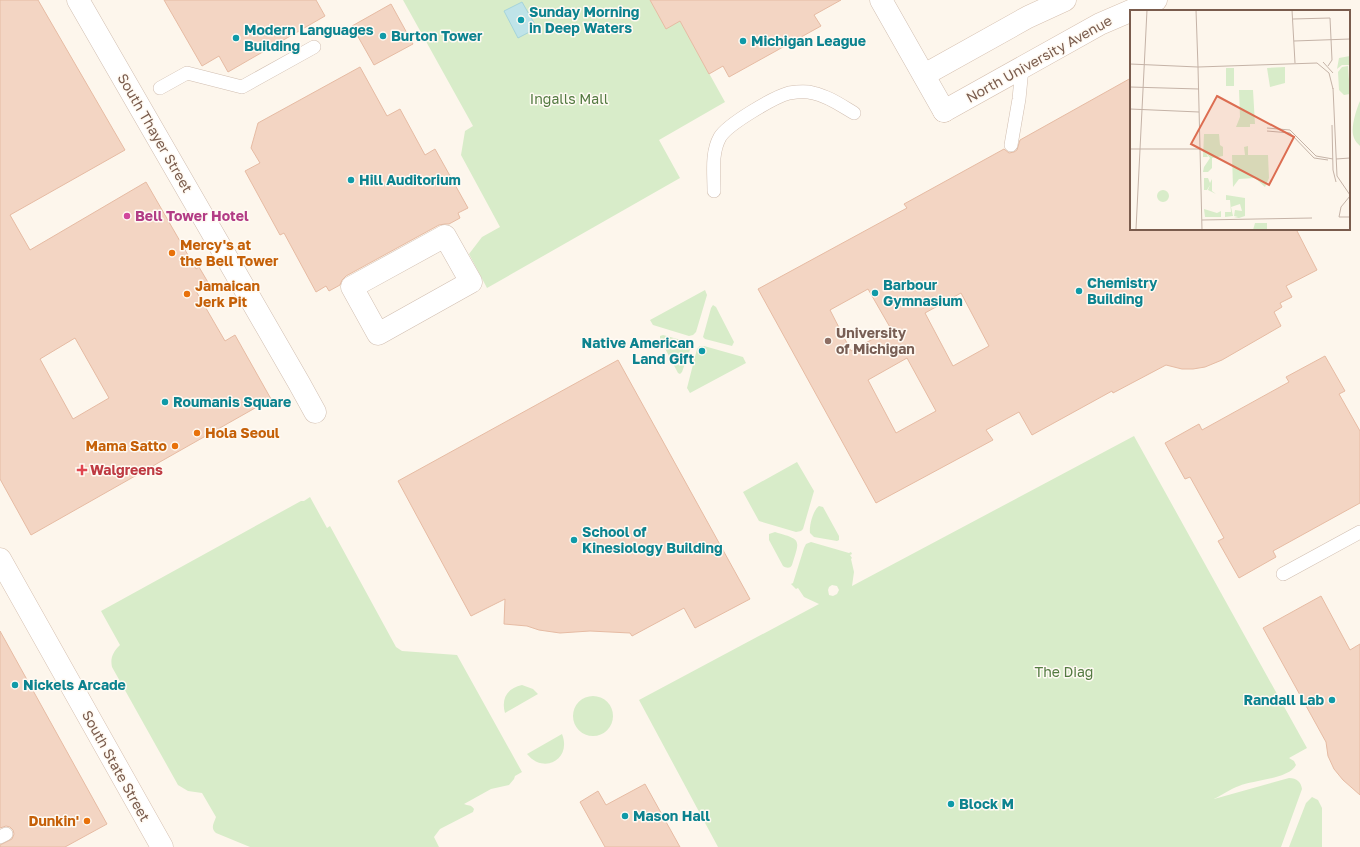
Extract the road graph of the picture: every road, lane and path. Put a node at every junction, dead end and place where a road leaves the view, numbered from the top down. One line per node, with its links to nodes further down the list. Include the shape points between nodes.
1 (78, 0): 15 (street, South Thayer Street)
2 (880, 0): 9 (street)
3 (1065, 0): 9 (street, via 1028,17)
4 (1156, 0): 5 (street, North University Avenue)
5 (1133, 10)
6 (1130, 11): 8 (street, North University Avenue, via 1100,24)
7 (314, 47): 10 (lane, via 242,87 187,73)
8 (1022, 68): 9 (street, North University Avenue, via 944,111); 12 (lane)
9 (924, 75)
10 (160, 88)
11 (854, 113): 13 (lane, via 814,93 789,93 777,98 729,127 720,137 713,161)
12 (1011, 145)
13 (714, 191)
14 (352, 287): 14 (street, via 445,236 471,282 378,334)
15 (315, 412)
16 (1360, 532): 18 (lane)
17 (0, 559): 19 (street, South State Street)
18 (1284, 574)
19 (155, 845)

